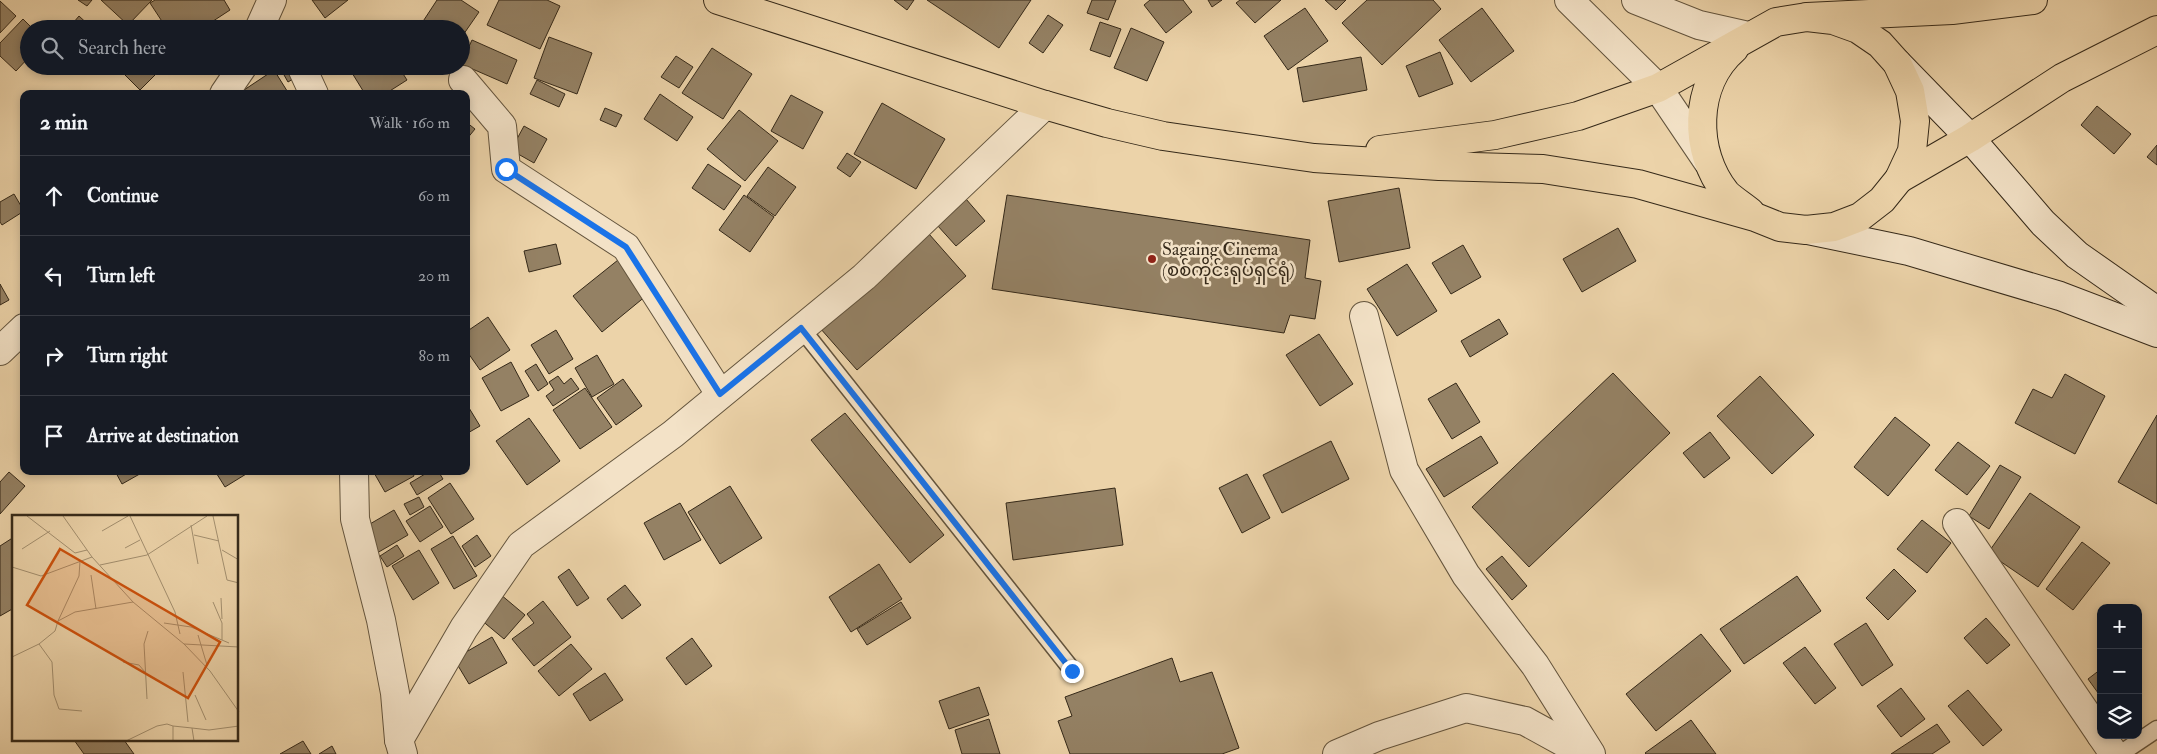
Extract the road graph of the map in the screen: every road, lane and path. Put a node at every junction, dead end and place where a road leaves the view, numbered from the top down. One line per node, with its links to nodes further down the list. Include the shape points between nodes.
1 (718, 0): 18 (highway)
2 (1569, 0): 15 (street)
3 (1636, 0): 10 (street, via 1699,25)
4 (2033, 0): 6 (highway, via 1952,10)
5 (271, 1): 7 (street); 8 (street)
6 (1807, 17): 10 (highway, via 1776,22); 11 (highway, via 1833,20 1858,29 1880,44)
7 (263, 20)
8 (279, 20)
9 (2157, 30): 19 (highway, via 2062,78)
10 (1748, 36): 15 (highway); 21 (highway, via 1727,55 1712,79 1703,106 1702,134)
11 (1897, 63): 19 (street); 22 (highway, via 1910,91 1915,121 1912,151)
12 (237, 75): 16 (street)
13 (305, 75): 17 (street)
14 (463, 80): 31 (street, via 502,126 506,169 626,247)
15 (1658, 88): 20 (highway, via 1578,116 1495,135); 21 (street)
16 (227, 90)
17 (312, 90)
18 (1045, 105): 20 (highway, via 1163,136); 27 (street, via 864,277)
19 (1970, 138): 22 (highway); 25 (street, via 2043,223 2077,255)
20 (1314, 158): 23 (highway, via 1543,169 1638,184)
21 (1708, 162): 23 (highway, via 1727,193)
22 (1899, 179): 24 (highway, via 1882,200 1860,217 1834,227)
23 (1755, 216): 24 (highway, via 1780,226)
24 (1806, 230): 29 (street, via 1909,251 2060,296)
25 (2157, 311)
26 (1364, 316): 41 (street, via 1404,470 1466,575 1535,665)
27 (801, 328): 31 (street); 34 (lane)
28 (20, 332): 30 (street)
29 (2157, 333)
30 (0, 351)
31 (720, 394): 38 (street, via 673,434 520,545 464,628)
32 (354, 475): 38 (street, via 355,519 381,620)
33 (1956, 523): 35 (street)
34 (1072, 671)
35 (2097, 729)
36 (2157, 729): 43 (lane)
37 (2104, 739): 42 (street)
38 (401, 747)
39 (1337, 754): 40 (street, via 1379,736 1466,708 1525,721)
40 (1585, 754)
41 (1591, 754)
42 (2114, 754)
43 (2120, 754)

